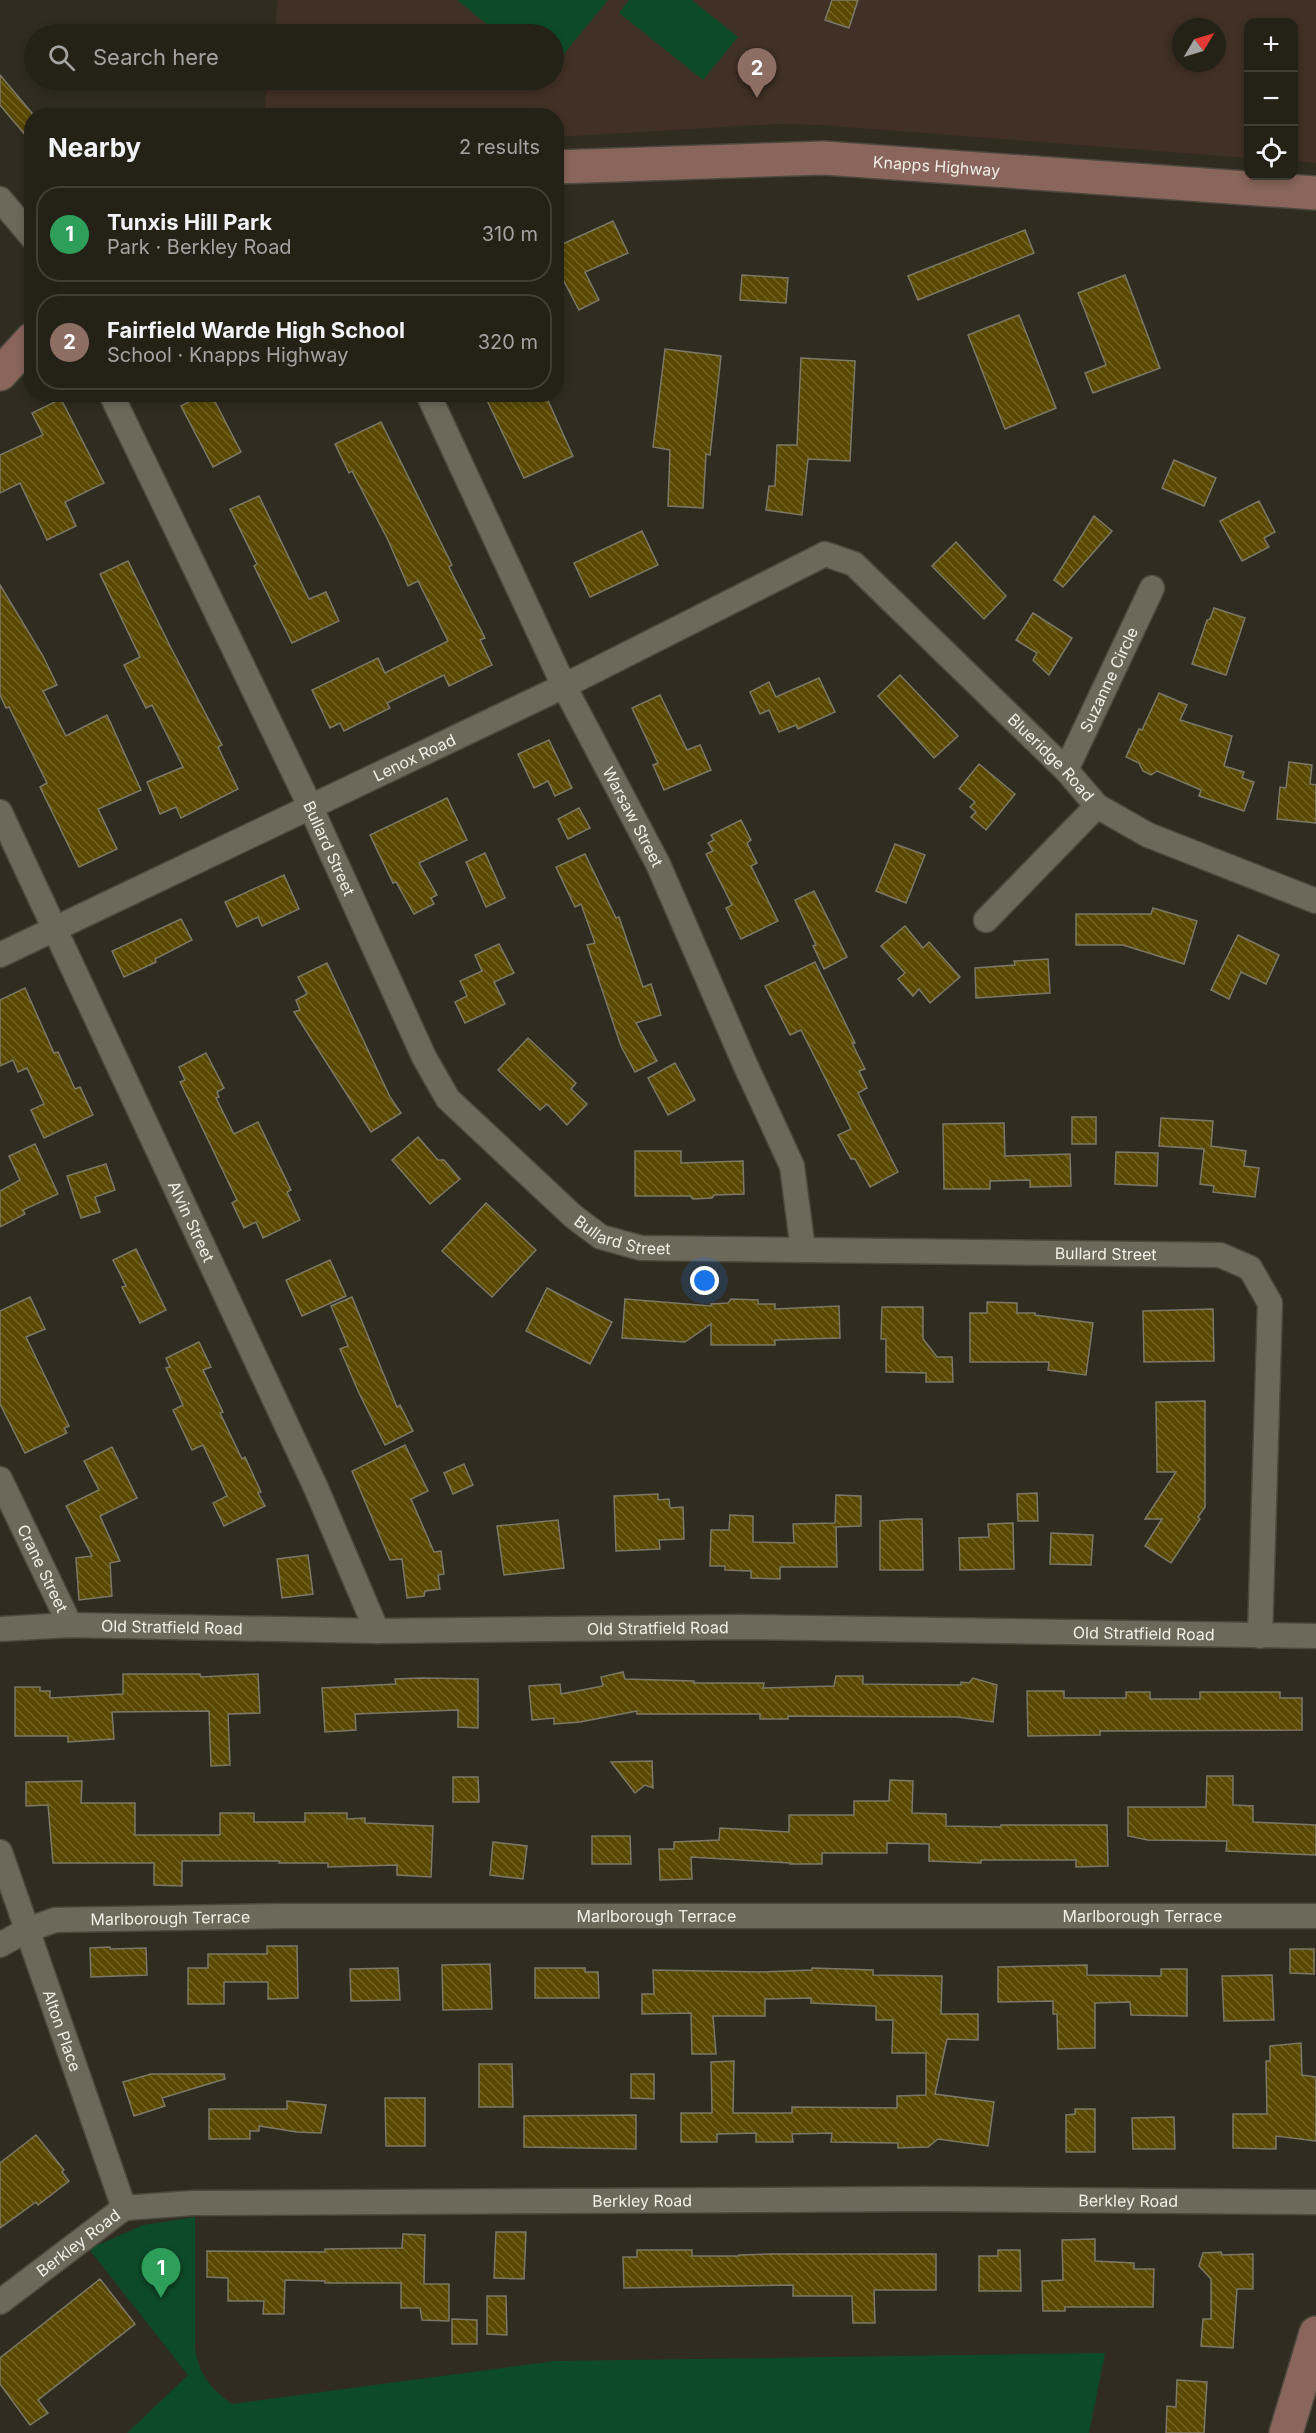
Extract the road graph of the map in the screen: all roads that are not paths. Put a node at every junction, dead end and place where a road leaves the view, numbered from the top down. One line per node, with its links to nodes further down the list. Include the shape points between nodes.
1 (564, 167): 2 (street, Knapps Highway, via 824,158)
2 (1316, 193)
3 (0, 199): 4 (street)
4 (24, 228)
5 (24, 348): 6 (street)
6 (0, 374)
7 (115, 402): 14 (street, Bullard Street)
8 (432, 402): 11 (street, Warsaw Street)
9 (825, 554): 11 (street, Lenox Road); 12 (street, Blueridge Road, via 855,564)
10 (1152, 588): 12 (street, Suzanne Circle)
11 (564, 686): 14 (street, Lenox Road); 20 (street, Warsaw Street, via 658,864 792,1166)
12 (1066, 770): 13 (street, Blueridge Road)
13 (1096, 806): 16 (street, Blueridge Road, via 1148,835); 17 (street)
14 (311, 808): 18 (street, Lenox Road); 20 (street, Bullard Street, via 424,1057 448,1099 574,1216 601,1237 641,1248)
15 (0, 812): 18 (street, Alvin Street)
16 (1316, 901)
17 (986, 920)
18 (55, 928): 19 (street, Lenox Road); 24 (street, Alvin Street, via 311,1478)
19 (0, 955)
20 (803, 1250): 25 (street, Bullard Street, via 1220,1255 1250,1268 1270,1303)
21 (0, 1479): 22 (street, Crane Street)
22 (70, 1625): 23 (street, Old Stratfield Road); 24 (street, Old Stratfield Road)
23 (0, 1629)
24 (377, 1631): 25 (street, Old Stratfield Road, via 741,1627)
25 (1260, 1636): 26 (street, Old Stratfield Road)
26 (1316, 1636)
27 (0, 1852): 29 (street, Alton Place)
28 (1316, 1916): 29 (street, Marlborough Terrace, via 280,1916 55,1920)
29 (27, 1930): 30 (street, Marlborough Terrace); 32 (street, Alton Place)
30 (0, 1945)
31 (1316, 2202): 32 (street, Berkley Road, via 855,2199 193,2203)
32 (124, 2208): 33 (street, Berkley Road)
33 (0, 2302)
34 (1316, 2333): 35 (street)
35 (1286, 2433)

